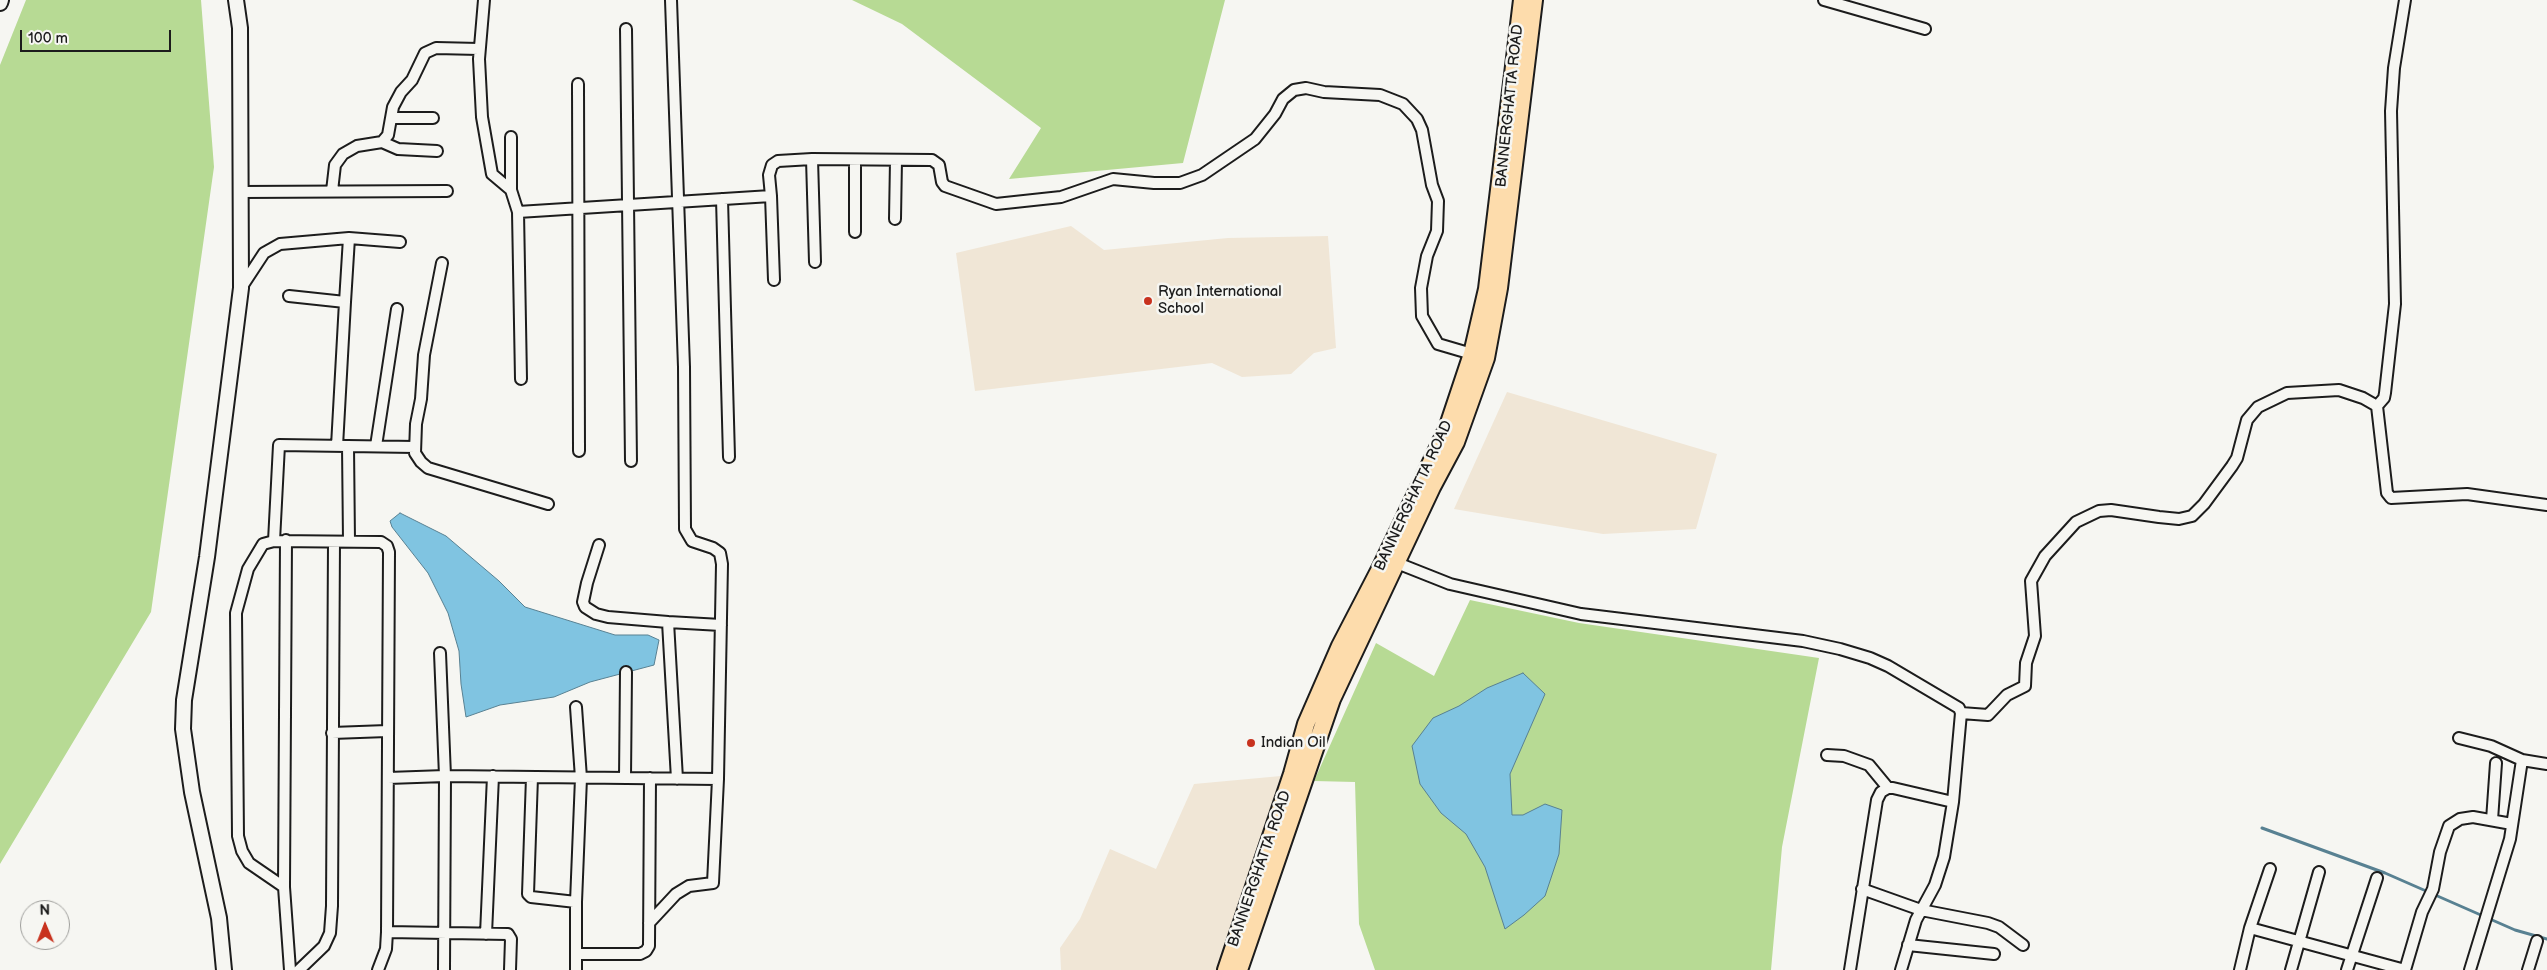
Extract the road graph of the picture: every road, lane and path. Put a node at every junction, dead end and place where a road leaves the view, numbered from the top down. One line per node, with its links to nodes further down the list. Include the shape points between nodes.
1 (236, 0): 23 (main road, via 240,28)
2 (484, 0): 10 (street)
3 (671, 0): 26 (street)
4 (1522, 0): 41 (main road, BANNERGHATTA ROAD, via 1488,279)
5 (1534, 0): 58 (main road, BANNERGHATTA ROAD, via 1499,288 1486,358 1456,442)
6 (1824, 0): 8 (street)
7 (2405, 0): 43 (street, via 2391,111 2395,304 2385,393)
8 (1924, 29)
9 (626, 30): 27 (street)
10 (479, 49): 12 (street, via 436,48 426,53 397,100); 20 (street, via 482,118 489,165 496,179)
11 (578, 84): 28 (street)
12 (392, 118): 13 (street); 15 (street, via 388,135)
13 (433, 118)
14 (511, 137): 20 (street)
15 (382, 142): 16 (street, via 398,149); 21 (street, via 357,146 342,154 335,165)
16 (437, 151)
17 (812, 159): 18 (street); 24 (street, via 778,161 772,165); 34 (street)
18 (855, 160): 19 (street); 31 (street)
19 (896, 160): 30 (street); 41 (street, via 936,161 945,186 996,204 1061,197 1113,179 1154,184 1180,183 1202,175 1255,139 1283,99 1294,90 1366,93 1392,98 1411,111 1422,130 1439,208 1437,231 1421,288 1422,316 1438,344)
20 (511, 190): 29 (street)
21 (332, 191): 22 (street); 23 (street)
22 (447, 191)
23 (241, 192): 37 (main road)
24 (771, 196): 25 (street); 36 (street)
25 (722, 199): 26 (street); 49 (street)
26 (678, 202): 27 (street); 60 (street, via 684,367 684,529 692,541 720,553)
27 (627, 203): 28 (street); 50 (street)
28 (578, 207): 29 (street); 48 (street)
29 (518, 212): 42 (street)
30 (895, 219)
31 (856, 232)
32 (349, 238): 33 (street); 37 (street, via 280,244 264,253); 39 (street)
33 (400, 242)
34 (815, 262)
35 (442, 263): 47 (street, via 424,355)
36 (774, 280)
37 (241, 288): 105 (main road, via 212,520 184,700 183,729 192,792 219,918)
38 (289, 296): 39 (street)
39 (345, 302): 44 (street)
40 (397, 309): 46 (street)
41 (1472, 354): 85 (main road, BANNERGHATTA ROAD, via 1447,429 1340,646 1306,724)
42 (522, 379)
43 (2377, 406): 52 (street, via 2387,493 2391,498 2467,494); 64 (street, via 2339,390 2287,393 2258,407 2247,420 2237,458 2192,516 2159,518 2111,510 2100,511 2076,522 2045,556 2031,582 2035,636 2026,663 2025,686 2004,698 1988,715)
44 (337, 446): 45 (street); 54 (street, via 279,445)
45 (348, 446): 46 (street); 55 (street)
46 (376, 446): 47 (street)
47 (415, 447): 51 (street, via 421,462 428,468)
48 (579, 451)
49 (729, 457)
50 (631, 461)
51 (548, 504)
52 (2547, 505)
53 (286, 540): 54 (street); 56 (street); 89 (street)
54 (274, 541): 89 (street, via 263,544 248,569 236,613 238,836 249,863)
55 (349, 541): 56 (street); 65 (street, via 381,542 389,552)
56 (334, 542): 66 (street)
57 (600, 545): 59 (street, via 585,593 585,607 608,617)
58 (1397, 563): 64 (street, via 1450,584 1581,614 1803,641 1840,649 1888,666 1954,704); 85 (main road, BANNERGHATTA ROAD, via 1332,699)
59 (668, 622): 60 (street); 79 (street)
60 (721, 625): 80 (street)
61 (440, 653): 72 (street)
62 (626, 672): 77 (street)
63 (576, 707): 76 (street)
64 (1961, 713): 82 (street)
65 (387, 731): 66 (street); 75 (street)
66 (332, 733): 107 (street, via 330,932 324,946)
67 (2458, 738): 69 (street, via 2492,746)
68 (1827, 755): 81 (street, via 1844,756 1869,765)
69 (2522, 760): 71 (street); 84 (street)
70 (2496, 763): 83 (street)
71 (2547, 764)
72 (444, 776): 73 (street); 75 (street); 96 (street)
73 (493, 776): 74 (street); 97 (street)
74 (532, 777): 76 (street); 91 (street, via 528,894 531,898)
75 (388, 778): 95 (street)
76 (581, 778): 77 (street); 91 (street)
77 (625, 778): 78 (street)
78 (650, 778): 79 (street); 93 (street)
79 (677, 779): 80 (street)
80 (718, 779): 93 (street, via 713,882 689,886 676,894)
81 (1888, 788): 82 (street); 90 (street, via 1877,800)
82 (1954, 802): 92 (street, via 1941,870)
83 (2492, 820): 84 (street); 104 (street, via 2473,816 2449,826 2432,892 2422,912 2405,970)
84 (2512, 824): 119 (street)
85 (1268, 866): 112 (main road, BANNERGHATTA ROAD); 113 (main road, BANNERGHATTA ROAD)
86 (2270, 869): 94 (street)
87 (2319, 872): 98 (street)
88 (2377, 878): 104 (street)
89 (284, 887): 106 (street)
90 (1862, 889): 92 (street); 114 (street)
91 (576, 902): 102 (street)
92 (1921, 910): 100 (street); 101 (street, via 1988,923 1999,927)
93 (649, 923): 102 (street, via 649,946 640,954)
94 (2250, 928): 98 (street); 116 (street)
95 (387, 932): 96 (street); 108 (street, via 386,949)
96 (445, 934): 97 (street); 109 (street)
97 (486, 934): 110 (street, via 510,936)
98 (2299, 941): 104 (street); 117 (street)
99 (2537, 941): 120 (street)
100 (1908, 945): 103 (street); 115 (street)
101 (2023, 946)
102 (576, 954): 111 (street)
103 (1994, 954)
104 (2351, 955): 118 (street)
105 (224, 970)
106 (290, 970)
107 (299, 970)
108 (378, 970)
109 (444, 970)
110 (510, 970)
111 (576, 970)
112 (1226, 970)
113 (1239, 970)
114 (1850, 970)
115 (1901, 970)
116 (2240, 970)
117 (2291, 970)
118 (2347, 970)
119 (2470, 970)
120 (2528, 970)

